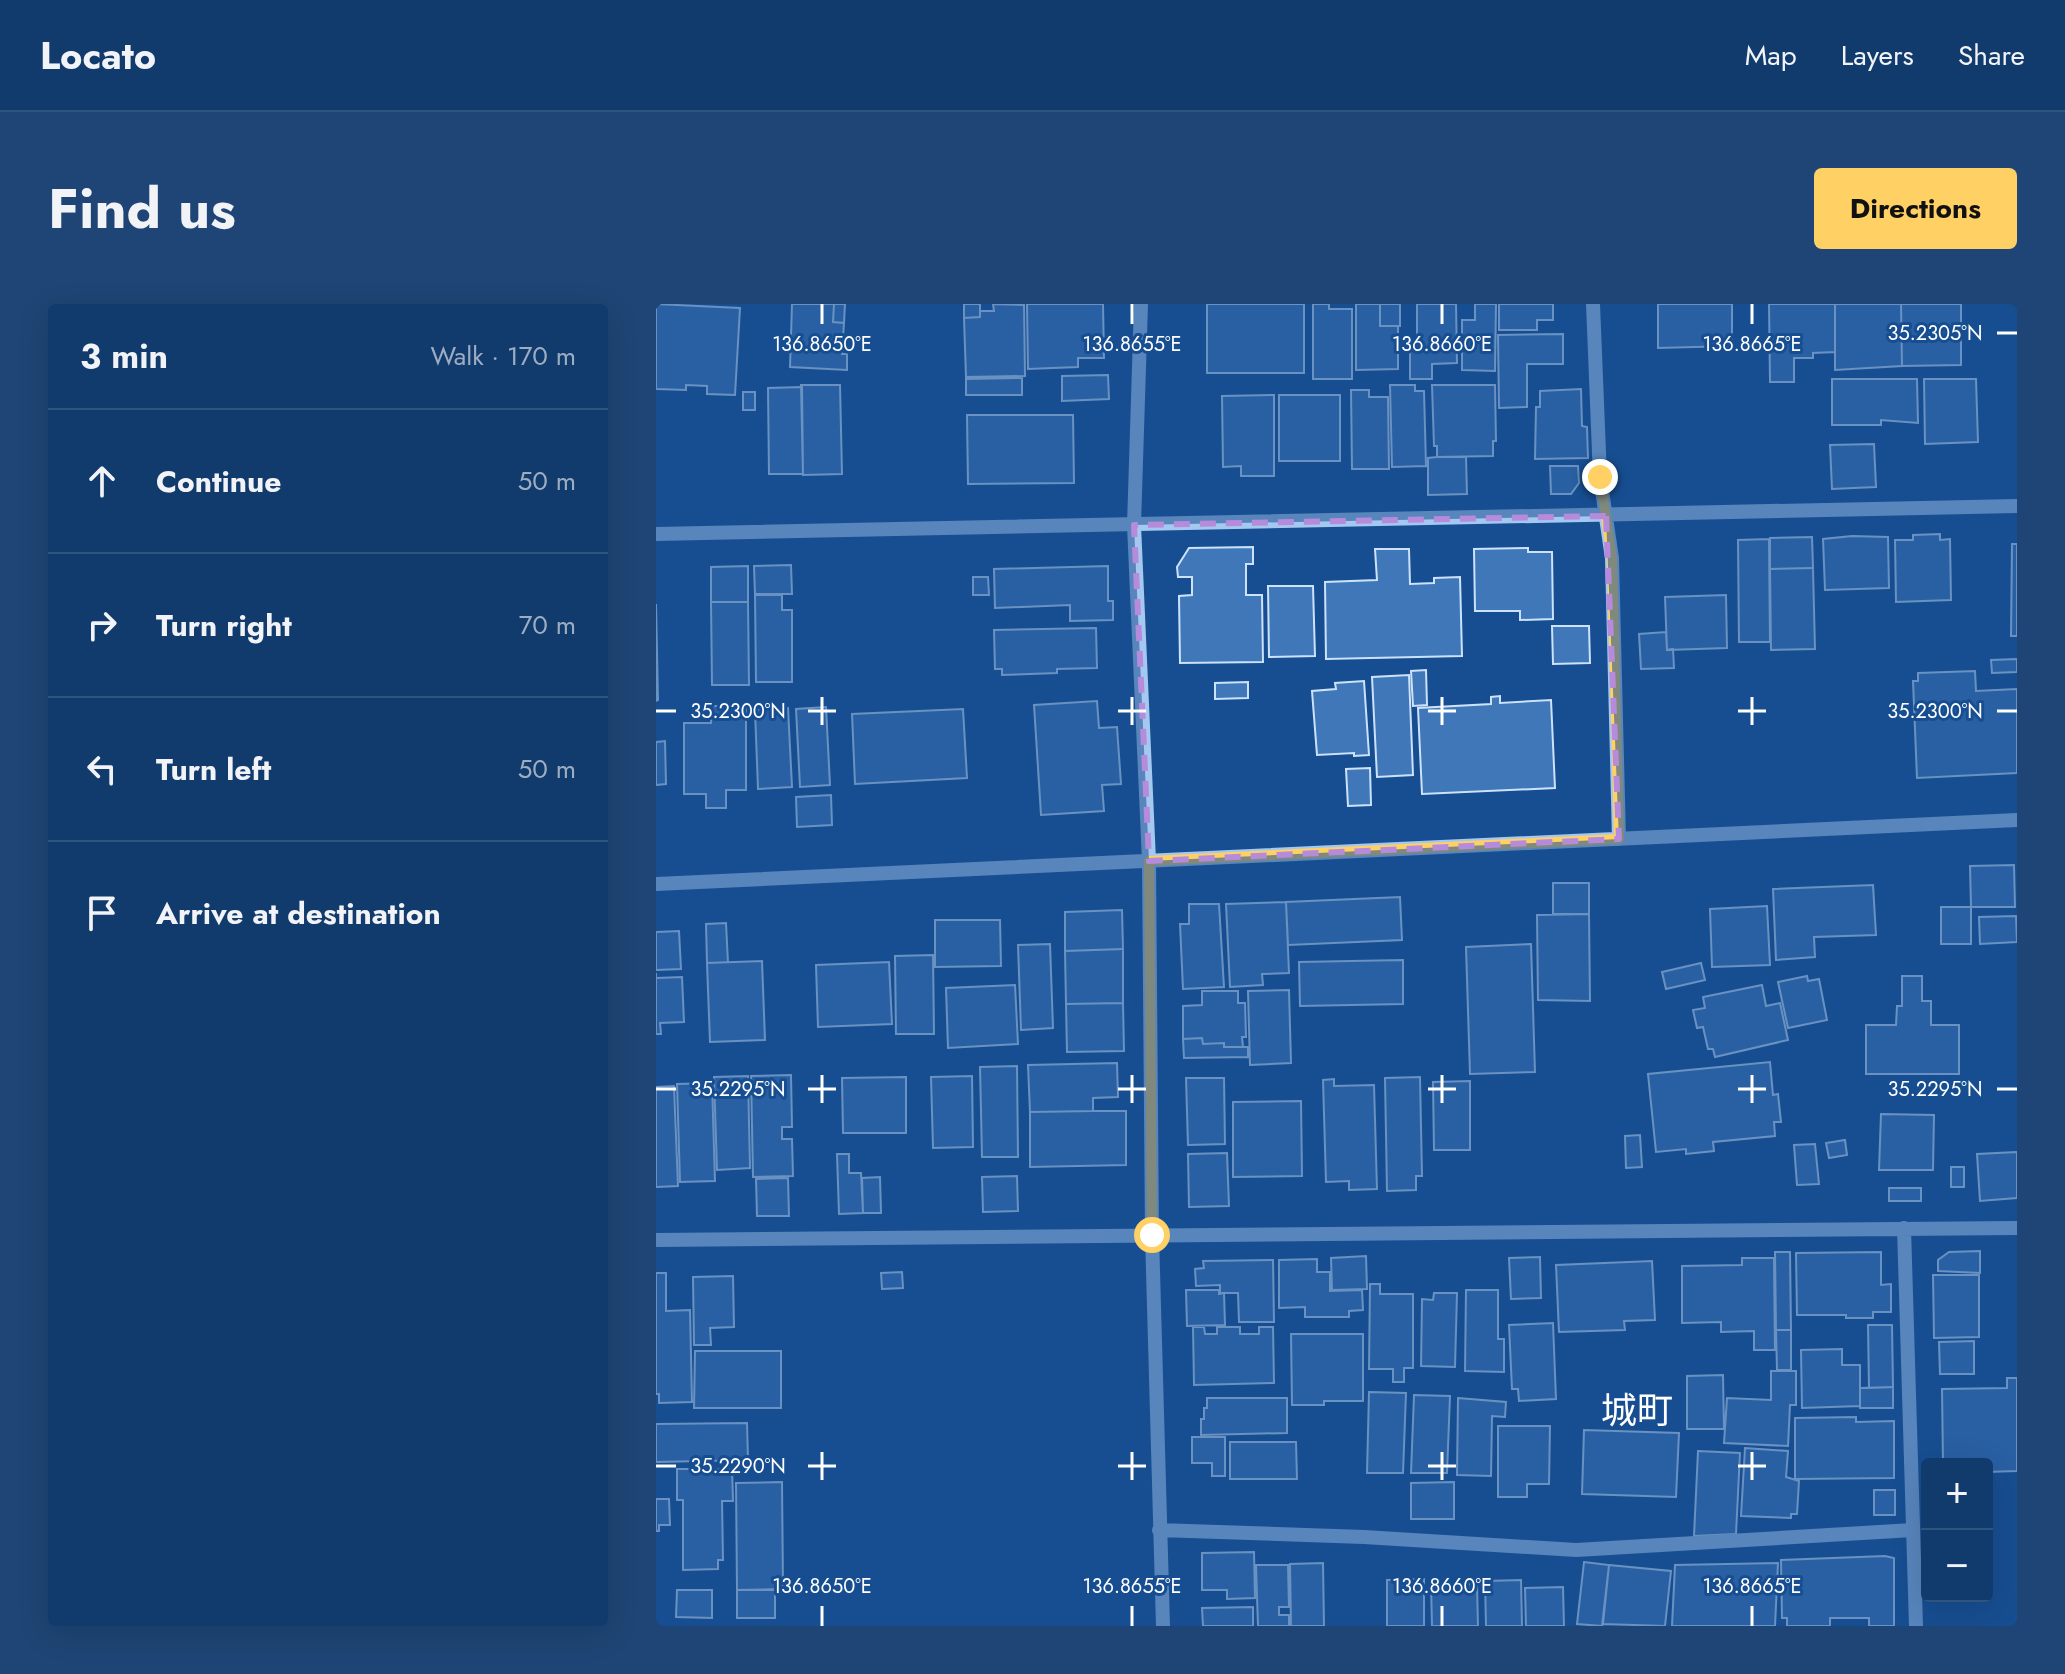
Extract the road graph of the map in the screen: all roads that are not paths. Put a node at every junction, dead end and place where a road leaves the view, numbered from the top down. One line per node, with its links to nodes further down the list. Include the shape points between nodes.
1 (1141, 304): 5 (street)
2 (1593, 304): 4 (street)
3 (2017, 506): 4 (street)
4 (1606, 516): 5 (street); 8 (street, via 1612,558)
5 (1134, 525): 6 (street); 9 (street)
6 (656, 534)
7 (2017, 820): 8 (street)
8 (1619, 839): 9 (street)
9 (1149, 861): 10 (street); 13 (street)
10 (656, 884)
11 (1904, 1228): 12 (street); 13 (street); 16 (street)
12 (2017, 1228)
13 (1152, 1235): 14 (street); 15 (street)
14 (656, 1240)
15 (1159, 1530): 16 (street, via 1576,1550); 17 (street)
16 (1913, 1530): 18 (street)
17 (1163, 1626)
18 (1916, 1626)

